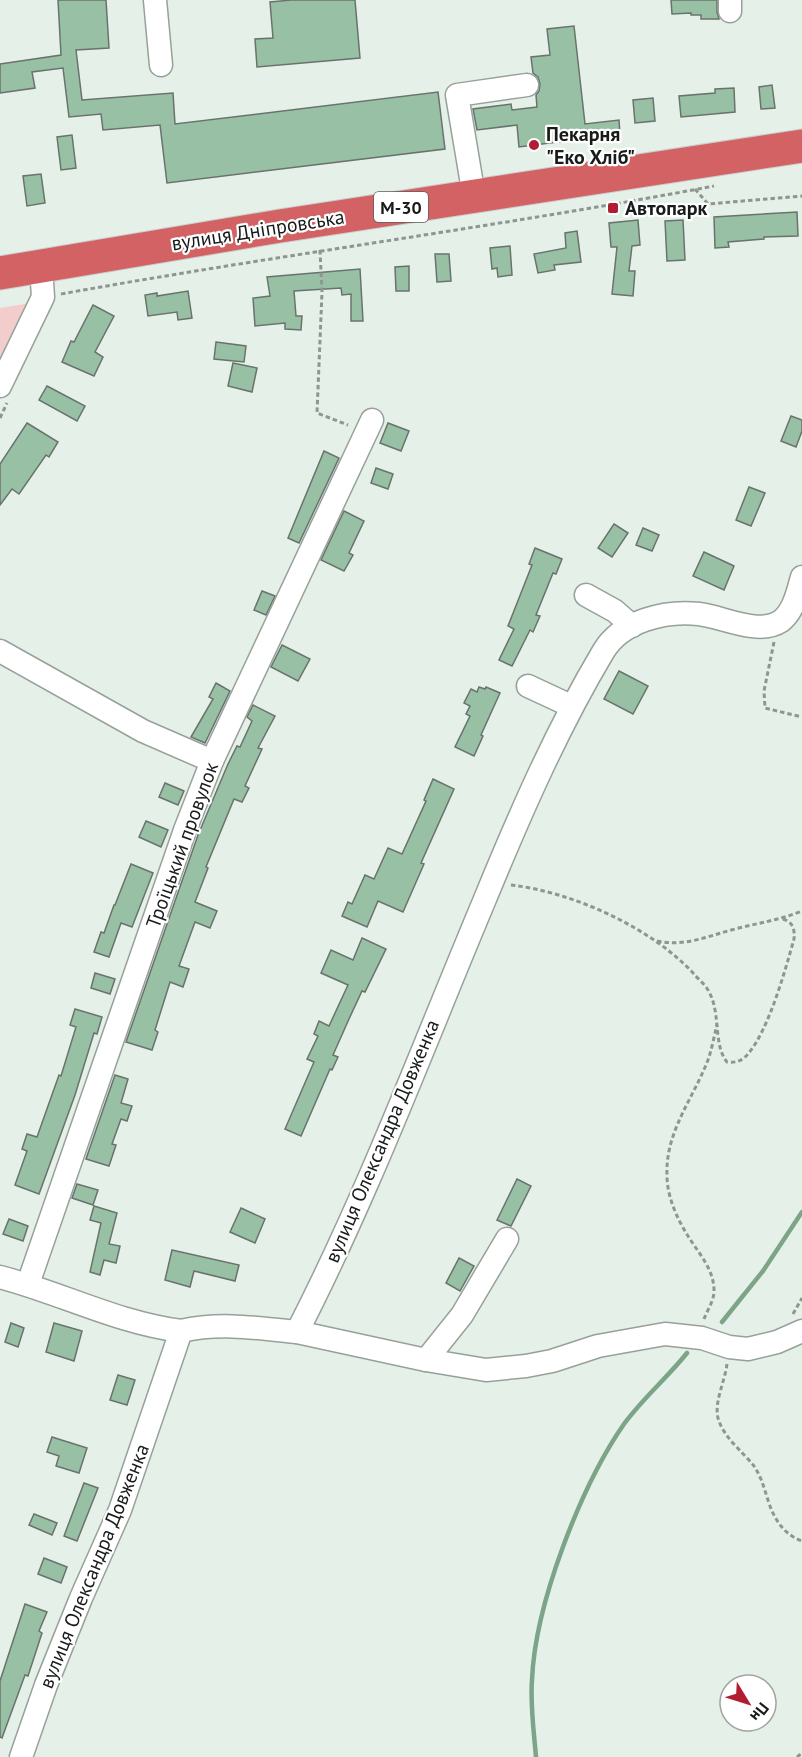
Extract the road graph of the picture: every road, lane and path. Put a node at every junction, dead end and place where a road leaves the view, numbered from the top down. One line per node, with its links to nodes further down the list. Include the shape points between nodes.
1 (155, 0): 2 (street)
2 (161, 65)
3 (527, 86): 7 (street, via 457,95)
4 (802, 146): 7 (highway, вулиця Дніпровська / М-30)
5 (717, 185): 6 (path)
6 (696, 189): 8 (path, via 708,204); 9 (path)
7 (474, 196): 10 (highway, вулиця Дніпровська / М-30)
8 (802, 196)
9 (320, 250): 12 (path); 14 (path, via 317,413)
10 (41, 267): 11 (highway, вулиця Дніпровська / М-30); 13 (street, via 43,297)
11 (0, 273)
12 (62, 294)
13 (2, 378)
14 (370, 426): 23 (street, Троїцький провулок)
15 (802, 577): 17 (street)
16 (586, 595): 18 (street)
17 (784, 619): 18 (street, вулиця Олександра Довженка, via 766,627 681,613); 22 (path, via 775,637 763,703 769,711)
18 (632, 626): 21 (street, вулиця Олександра Довженка, via 605,648)
19 (0, 651): 23 (street, via 143,731)
20 (528, 686): 21 (street)
21 (571, 706): 24 (street, вулиця Олександра Довженка)
22 (802, 717)
23 (212, 761): 31 (street, Троїцький провулок)
24 (489, 889): 27 (path, via 507,884 555,894 622,921); 34 (street, вулиця Олександра Довженка, via 364,1190)
25 (802, 911): 26 (path)
26 (782, 919): 27 (path, via 692,942); 28 (path, via 795,932 789,959 758,1040 736,1063 723,1058)
27 (653, 940): 28 (path, via 668,949 708,990 716,1005)
28 (717, 1021): 35 (path, via 708,1060 673,1134 666,1177 676,1212 702,1254 714,1284)
29 (507, 1239): 37 (street, via 462,1315)
30 (0, 1277): 31 (street)
31 (28, 1284): 33 (street, via 133,1322)
32 (802, 1331): 36 (street, via 777,1342)
33 (181, 1332): 34 (street, via 228,1326); 40 (street, вулиця Олександра Довженка, via 120,1510 46,1685)
34 (297, 1332): 37 (street)
35 (702, 1338): 36 (street); 37 (street, via 665,1334 636,1338 552,1361 486,1370)
36 (729, 1347): 38 (path, via 717,1403 719,1420 754,1467 775,1518 786,1532)
37 (426, 1360)
38 (802, 1541)
39 (802, 1754): 41 (path)
40 (21, 1757)
41 (797, 1757)

